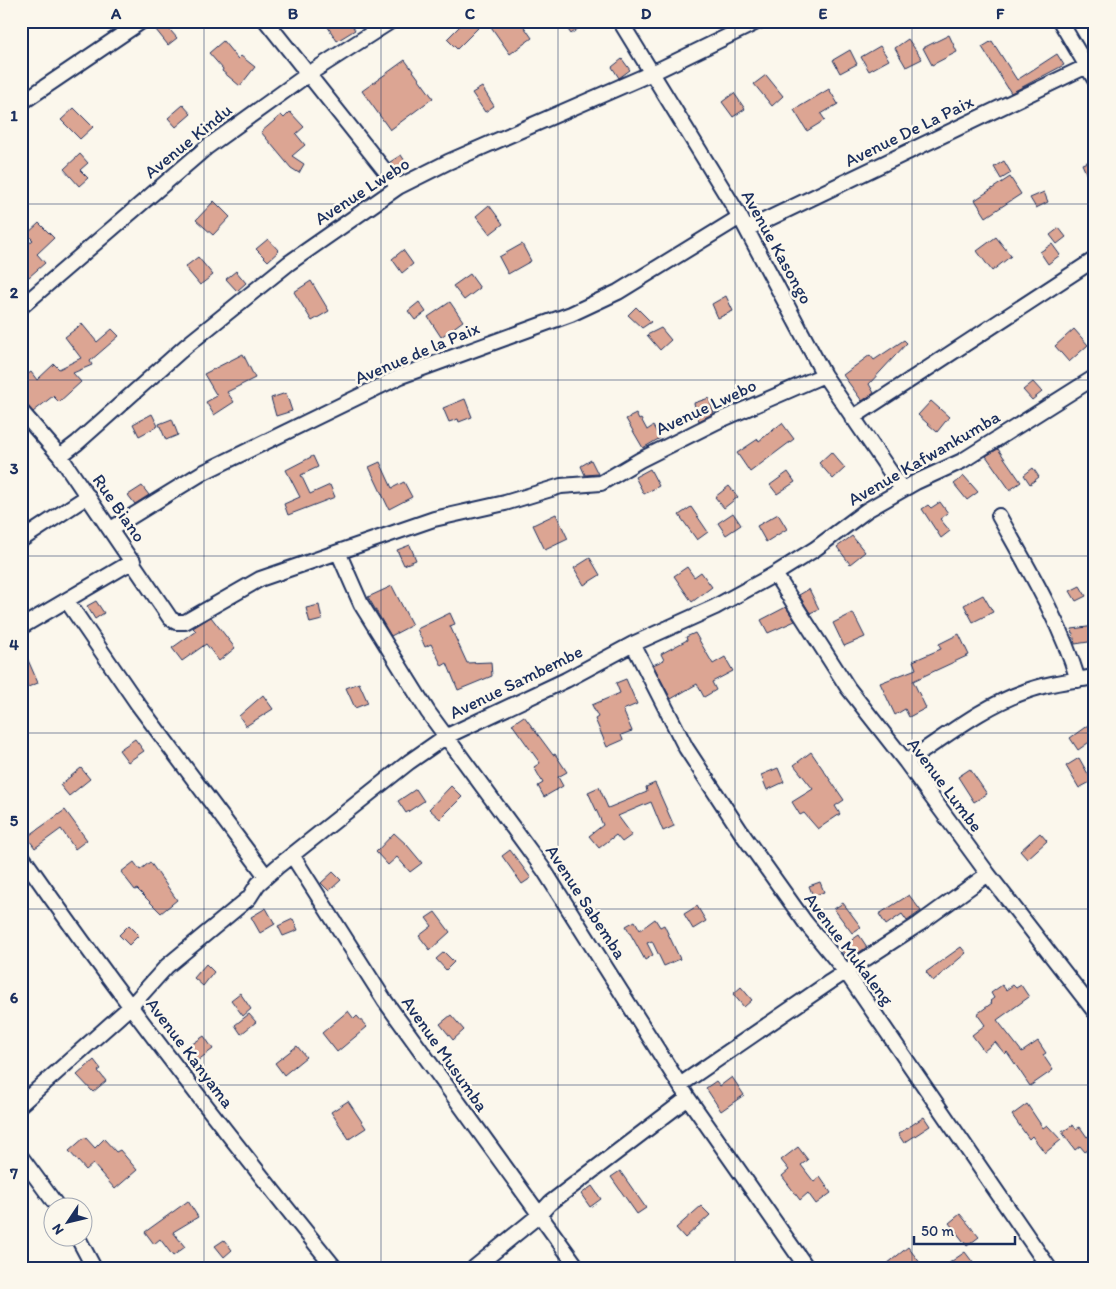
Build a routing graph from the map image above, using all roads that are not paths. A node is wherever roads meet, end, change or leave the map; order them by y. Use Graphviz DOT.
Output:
graph roads {
  1 [pos="142,21"];
  2 [pos="266,21"];
  3 [pos="391,21"];
  4 [pos="620,21"];
  5 [pos="759,21"];
  6 [pos="1060,21"];
  7 [pos="1087,66"];
  8 [pos="652,73"];
  9 [pos="307,75"];
  10 [pos="1095,80"];
  11 [pos="21,103"];
  12 [pos="398,187"];
  13 [pos="744,223"];
  14 [pos="1095,259"];
  15 [pos="21,307"];
  16 [pos="824,375"];
  17 [pos="1095,377"];
  18 [pos="21,412"];
  19 [pos="852,418"];
  20 [pos="60,456"];
  21 [pos="902,489"];
  22 [pos="88,496"];
  23 [pos="999,516"];
  24 [pos="110,529"];
  25 [pos="21,540"];
  26 [pos="339,554"];
  27 [pos="133,561"];
  28 [pos="775,574"];
  29 [pos="67,601"];
  30 [pos="184,622"];
  31 [pos="21,627"];
  32 [pos="633,644"];
  33 [pos="1095,678"];
  34 [pos="1078,680"];
  35 [pos="445,737"];
  36 [pos="906,762"];
  37 [pos="21,855"];
  38 [pos="292,855"];
  39 [pos="988,874"];
  40 [pos="266,876"];
  41 [pos="846,972"];
  42 [pos="131,1006"];
  43 [pos="1095,1012"];
  44 [pos="680,1086"];
  45 [pos="688,1098"];
  46 [pos="21,1104"];
  47 [pos="21,1157"];
  48 [pos="50,1196"];
  49 [pos="538,1216"];
  50 [pos="82,1246"];
  51 [pos="94,1268"];
  52 [pos="335,1268"];
  53 [pos="474,1268"];
  54 [pos="578,1268"];
  55 [pos="807,1268"];
  56 [pos="1049,1268"];
  1 -- 11 [label="street"];
  2 -- 9 [label="street"];
  3 -- 9 [label="street, Avenue Kindu"];
  4 -- 8 [label="street, Avenue Kasongo"];
  5 -- 8 [label="street, Avenue Lwebo"];
  6 -- 7 [label="street"];
  7 -- 10 [label="street"];
  7 -- 13 [label="street, Avenue De La Paix"];
  8 -- 12 [label="street, Avenue Lwebo"];
  8 -- 13 [label="street, Avenue Kasongo"];
  9 -- 12 [label="street"];
  9 -- 15 [label="street, Avenue Kindu"];
  12 -- 20 [label="street, Avenue Lwebo"];
  13 -- 16 [label="street, Avenue Kasongo"];
  13 -- 24 [label="street, Avenue de la Paix"];
  14 -- 19 [label="street"];
  16 -- 19 [label="street, Avenue Kasongo"];
  16 -- 26 [label="street, Avenue Lwebo"];
  17 -- 21 [label="street, Avenue Kafwankumba"];
  18 -- 20 [label="street, Rue Biano"];
  19 -- 21 [label="street, Avenue Kasongo"];
  20 -- 22 [label="street, Rue Biano"];
  21 -- 28 [label="street, Avenue Kafwankumba"];
  22 -- 24 [label="street, Rue Biano"];
  22 -- 25 [label="street"];
  23 -- 34 [label="street"];
  24 -- 27 [label="street, Rue Biano"];
  26 -- 30 [label="street, Avenue Lwebo"];
  26 -- 35 [label="street, Avenue Sabemba"];
  27 -- 29 [label="street"];
  27 -- 30 [label="street, Rue Biano"];
  28 -- 32 [label="street, Avenue Sambembe"];
  28 -- 36 [label="street, Avenue Lumbe"];
  29 -- 31 [label="street"];
  29 -- 40 [label="street"];
  32 -- 35 [label="street, Avenue Sambembe"];
  32 -- 41 [label="street, Avenue Mukaleng"];
  33 -- 34 [label="street"];
  34 -- 36 [label="street"];
  35 -- 38 [label="street, Avenue Sambembe"];
  35 -- 44 [label="street, Avenue Sabemba"];
  36 -- 39 [label="street, Avenue Lumbe"];
  37 -- 42 [label="street, Avenue Kanyama"];
  38 -- 40 [label="street, Avenue Sambembe"];
  38 -- 49 [label="street, Avenue Musumba"];
  39 -- 41 [label="street"];
  39 -- 43 [label="street, Avenue Lumbe"];
  40 -- 42 [label="street, Avenue Sambembe"];
  41 -- 44 [label="street"];
  41 -- 56 [label="street, Avenue Mukaleng"];
  42 -- 46 [label="street, Avenue Sambembe"];
  42 -- 52 [label="street, Avenue Kanyama"];
  44 -- 45 [label="street, Avenue Sabemba"];
  45 -- 49 [label="street"];
  45 -- 55 [label="street, Avenue Sabemba"];
  47 -- 48 [label="street"];
  49 -- 53 [label="street"];
  49 -- 54 [label="street, Avenue Musumba"];
  50 -- 51 [label="street"];
}
